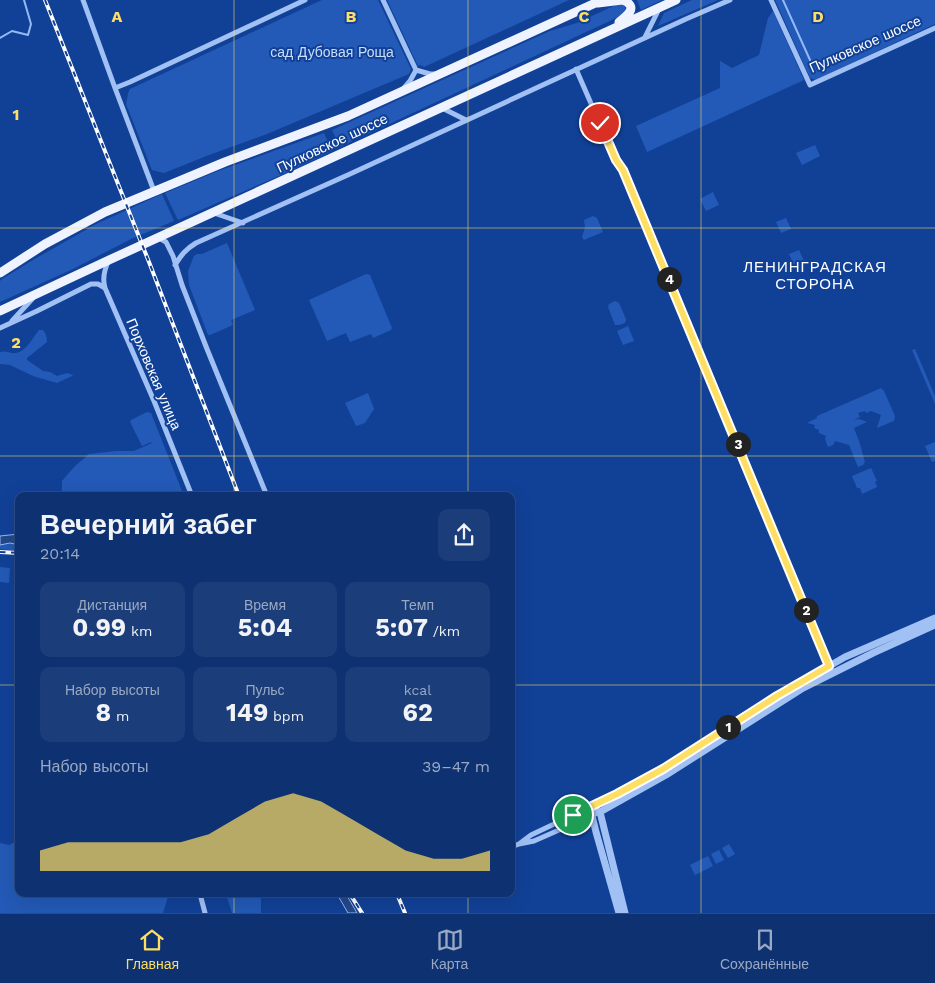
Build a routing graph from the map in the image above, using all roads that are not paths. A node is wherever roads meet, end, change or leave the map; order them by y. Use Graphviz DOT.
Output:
graph roads {
  1 [pos="83,0"];
  2 [pos="306,0"];
  3 [pos="383,0"];
  4 [pos="623,0"];
  5 [pos="676,0"];
  6 [pos="730,0"];
  7 [pos="772,0"];
  8 [pos="599,2"];
  9 [pos="660,8"];
  10 [pos="935,28"];
  11 [pos="612,30"];
  12 [pos="645,38"];
  13 [pos="576,69"];
  14 [pos="416,70"];
  15 [pos="442,73"];
  16 [pos="115,88"];
  17 [pos="400,93"];
  18 [pos="442,108"];
  19 [pos="466,120"];
  20 [pos="154,191"];
  21 [pos="214,213"];
  22 [pos="243,222"];
  23 [pos="158,238"];
  24 [pos="109,260"];
  25 [pos="175,266"];
  26 [pos="0,273"];
  27 [pos="105,288"];
  28 [pos="36,294"];
  29 [pos="0,311"];
  30 [pos="10,323"];
  31 [pos="0,328"];
  32 [pos="190,492"];
  33 [pos="265,492"];
  34 [pos="935,618"];
  35 [pos="935,625"];
  36 [pos="829,666"];
  37 [pos="592,806"];
  38 [pos="600,812"];
  39 [pos="592,816"];
  40 [pos="520,844"];
  41 [pos="515,846"];
  42 [pos="201,897"];
  43 [pos="205,913"];
  44 [pos="618,913"];
  45 [pos="625,913"];
  1 -- 16 [label="street"];
  2 -- 16 [label="street"];
  3 -- 14 [label="street"];
  4 -- 8 [label="main road, Пулковское шоссе"];
  4 -- 11 [label="main road"];
  5 -- 9 [label="main road, Пулковское шоссе"];
  6 -- 12 [label="street"];
  7 -- 10 [label="street, Пулковское шоссе"];
  8 -- 15 [label="main road, Пулковское шоссе"];
  9 -- 11 [label="main road, Пулковское шоссе"];
  9 -- 12 [label="street"];
  11 -- 18 [label="main road, Пулковское шоссе"];
  12 -- 13 [label="street"];
  13 -- 19 [label="street"];
  13 -- 36 [label="street"];
  14 -- 15 [label="street"];
  14 -- 17 [label="street"];
  15 -- 17 [label="main road, Пулковское шоссе"];
  16 -- 20 [label="street"];
  17 -- 20 [label="main road, Пулковское шоссе"];
  18 -- 19 [label="street"];
  18 -- 21 [label="main road, Пулковское шоссе"];
  19 -- 22 [label="street"];
  20 -- 26 [label="main road, Пулковское шоссе"];
  21 -- 22 [label="street"];
  21 -- 23 [label="main road, Пулковское шоссе"];
  22 -- 25 [label="street"];
  23 -- 24 [label="main road, Пулковское шоссе"];
  23 -- 25 [label="street"];
  24 -- 27 [label="street, Порховская улица"];
  24 -- 28 [label="main road, Пулковское шоссе"];
  25 -- 33 [label="street"];
  27 -- 30 [label="street"];
  27 -- 32 [label="street, Порховская улица"];
  28 -- 29 [label="main road, Пулковское шоссе"];
  28 -- 30 [label="street"];
  30 -- 31 [label="street"];
  34 -- 36 [label="street"];
  35 -- 38 [label="street"];
  36 -- 37 [label="street"];
  37 -- 38 [label="street"];
  37 -- 39 [label="street"];
  37 -- 40 [label="street"];
  38 -- 39 [label="street"];
  38 -- 45 [label="street"];
  39 -- 40 [label="street"];
  39 -- 44 [label="street"];
  40 -- 41 [label="street"];
  42 -- 43 [label="street"];
}
